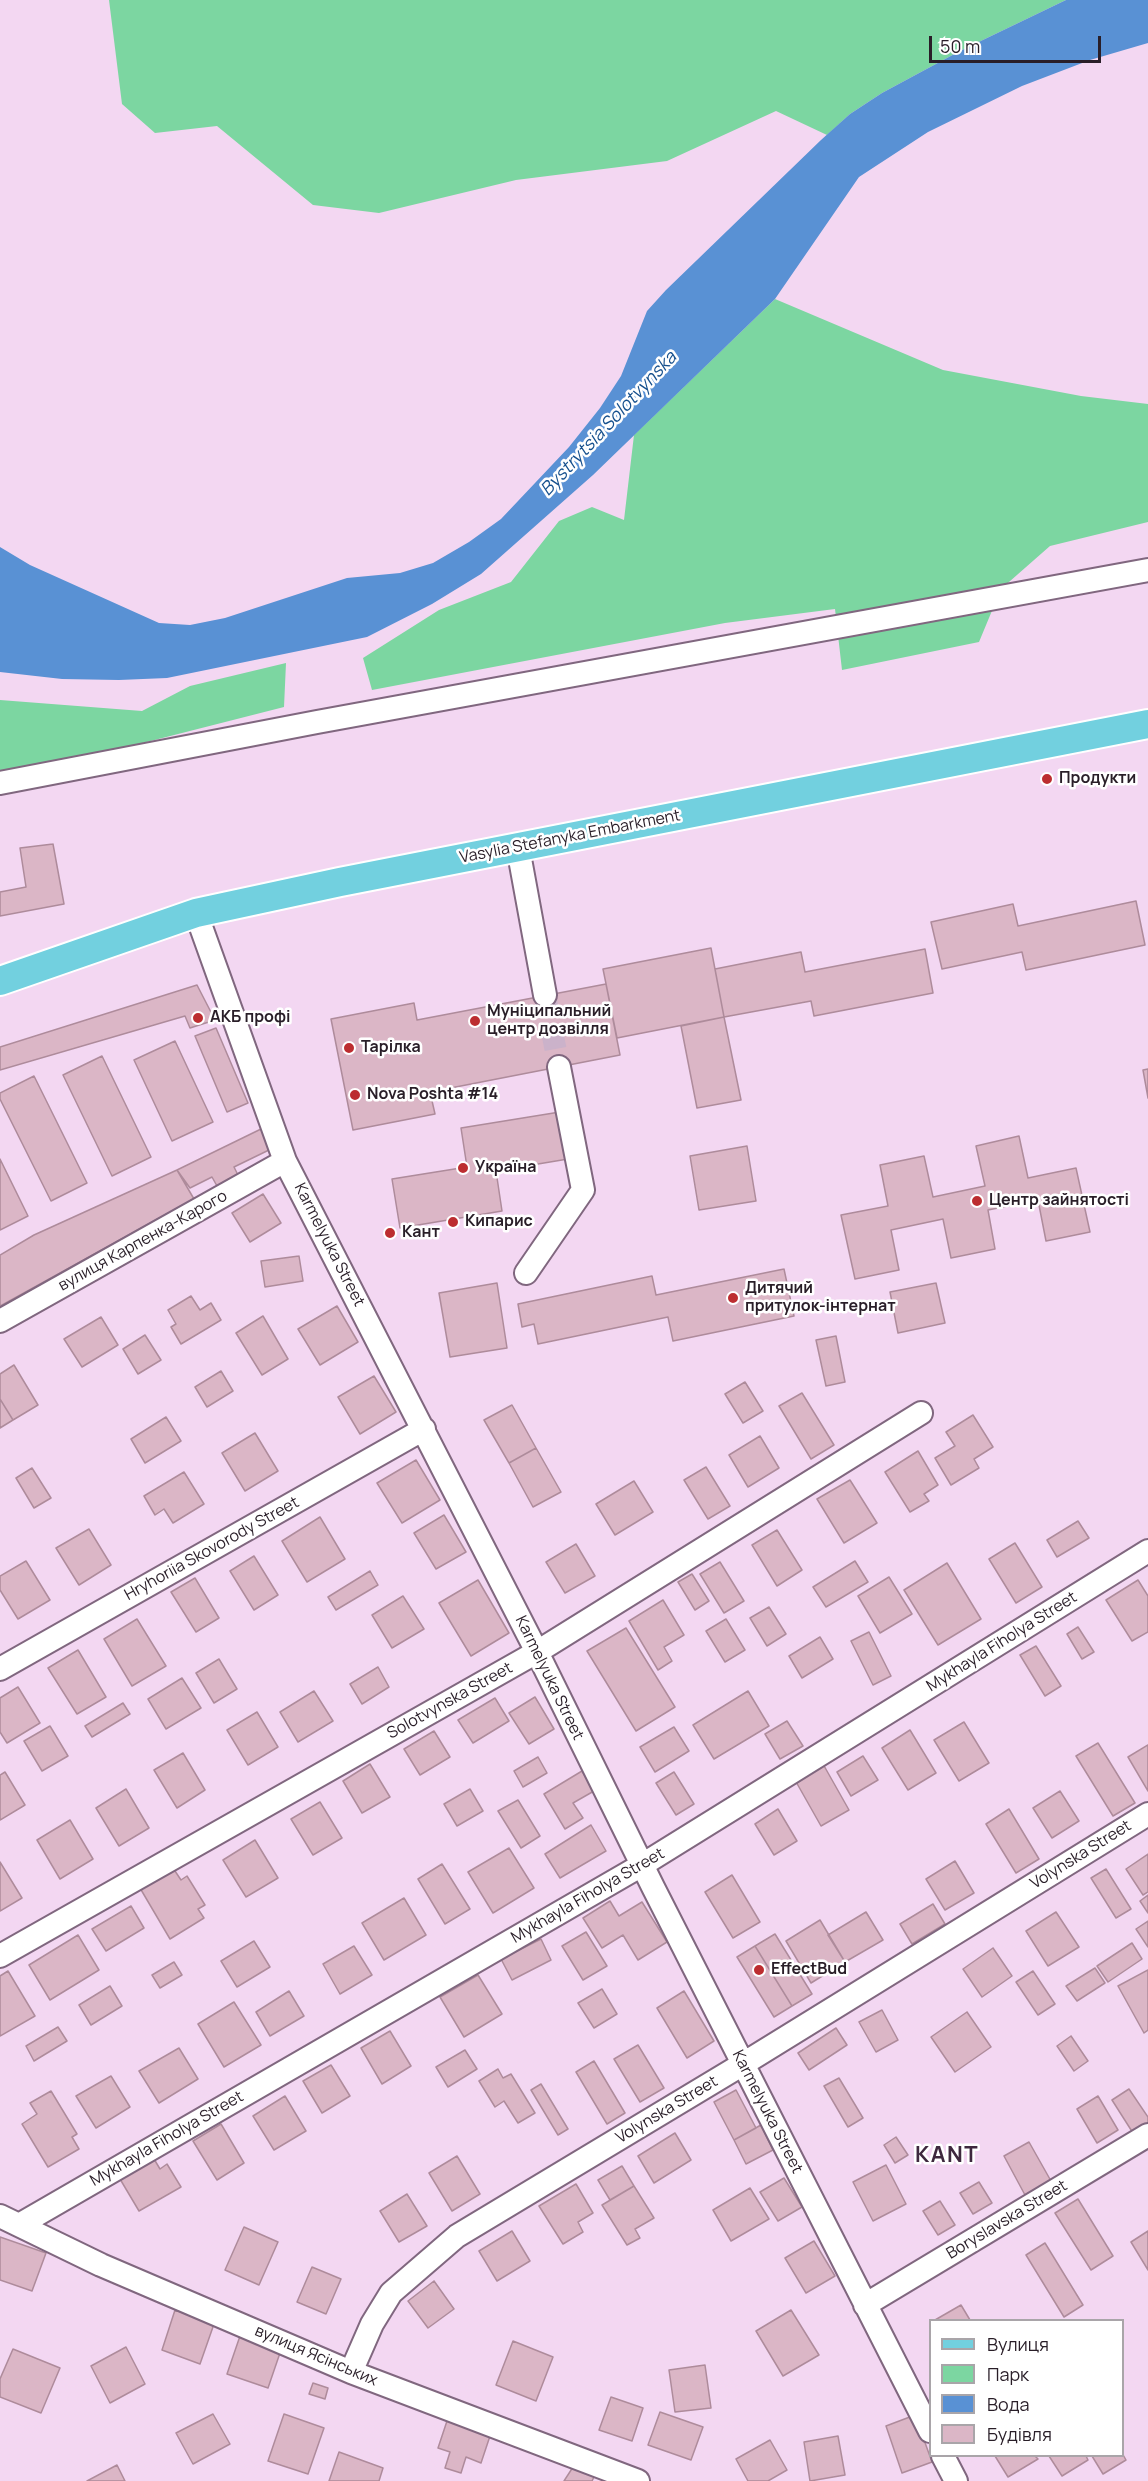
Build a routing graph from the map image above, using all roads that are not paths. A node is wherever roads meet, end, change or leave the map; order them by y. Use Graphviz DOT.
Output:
graph roads {
  1 [pos="1148,570"];
  2 [pos="1148,724"];
  3 [pos="0,783"];
  4 [pos="518,848"];
  5 [pos="196,912"];
  6 [pos="0,981"];
  7 [pos="545,995"];
  8 [pos="559,1067"];
  9 [pos="285,1161"];
  10 [pos="526,1273"];
  11 [pos="0,1321"];
  12 [pos="921,1413"];
  13 [pos="424,1429"];
  14 [pos="1148,1551"];
  15 [pos="537,1652"];
  16 [pos="0,1669"];
  17 [pos="1148,1814"];
  18 [pos="642,1865"];
  19 [pos="0,1956"];
  20 [pos="743,2064"];
  21 [pos="1148,2135"];
  22 [pos="9,2220"];
  23 [pos="866,2305"];
  24 [pos="351,2372"];
  25 [pos="929,2429"];
  26 [pos="944,2457"];
  27 [pos="638,2481"];
  28 [pos="956,2481"];
  1 -- 3 [label="street"];
  2 -- 4 [label="main road, Vasylia Stefanyka Embarkment"];
  4 -- 5 [label="main road, Vasylia Stefanyka Embarkment"];
  4 -- 7 [label="street"];
  5 -- 6 [label="main road, Vasylia Stefanyka Embarkment"];
  5 -- 9 [label="street, Karmelyuka Street"];
  8 -- 10 [label="street"];
  9 -- 11 [label="street, вулиця Карпенка-Карого"];
  9 -- 13 [label="street, Karmelyuka Street"];
  12 -- 15 [label="street, Solotvynska Street"];
  13 -- 15 [label="street, Karmelyuka Street"];
  13 -- 16 [label="street, Hryhoriia Skovorody Street"];
  14 -- 18 [label="street, Mykhayla Fiholya Street"];
  15 -- 18 [label="street, Karmelyuka Street"];
  15 -- 19 [label="street, Solotvynska Street"];
  17 -- 20 [label="street, Volynska Street"];
  18 -- 20 [label="street, Karmelyuka Street"];
  18 -- 22 [label="street, Mykhayla Fiholya Street"];
  20 -- 23 [label="street, Karmelyuka Street"];
  20 -- 24 [label="street, Volynska Street"];
  21 -- 23 [label="street, Boryslavska Street"];
  22 -- 24 [label="street, вулиця Ясінських"];
  23 -- 25 [label="street, Karmelyuka Street"];
  24 -- 27 [label="street, вулиця Ясінських"];
  26 -- 28 [label="street"];
}
